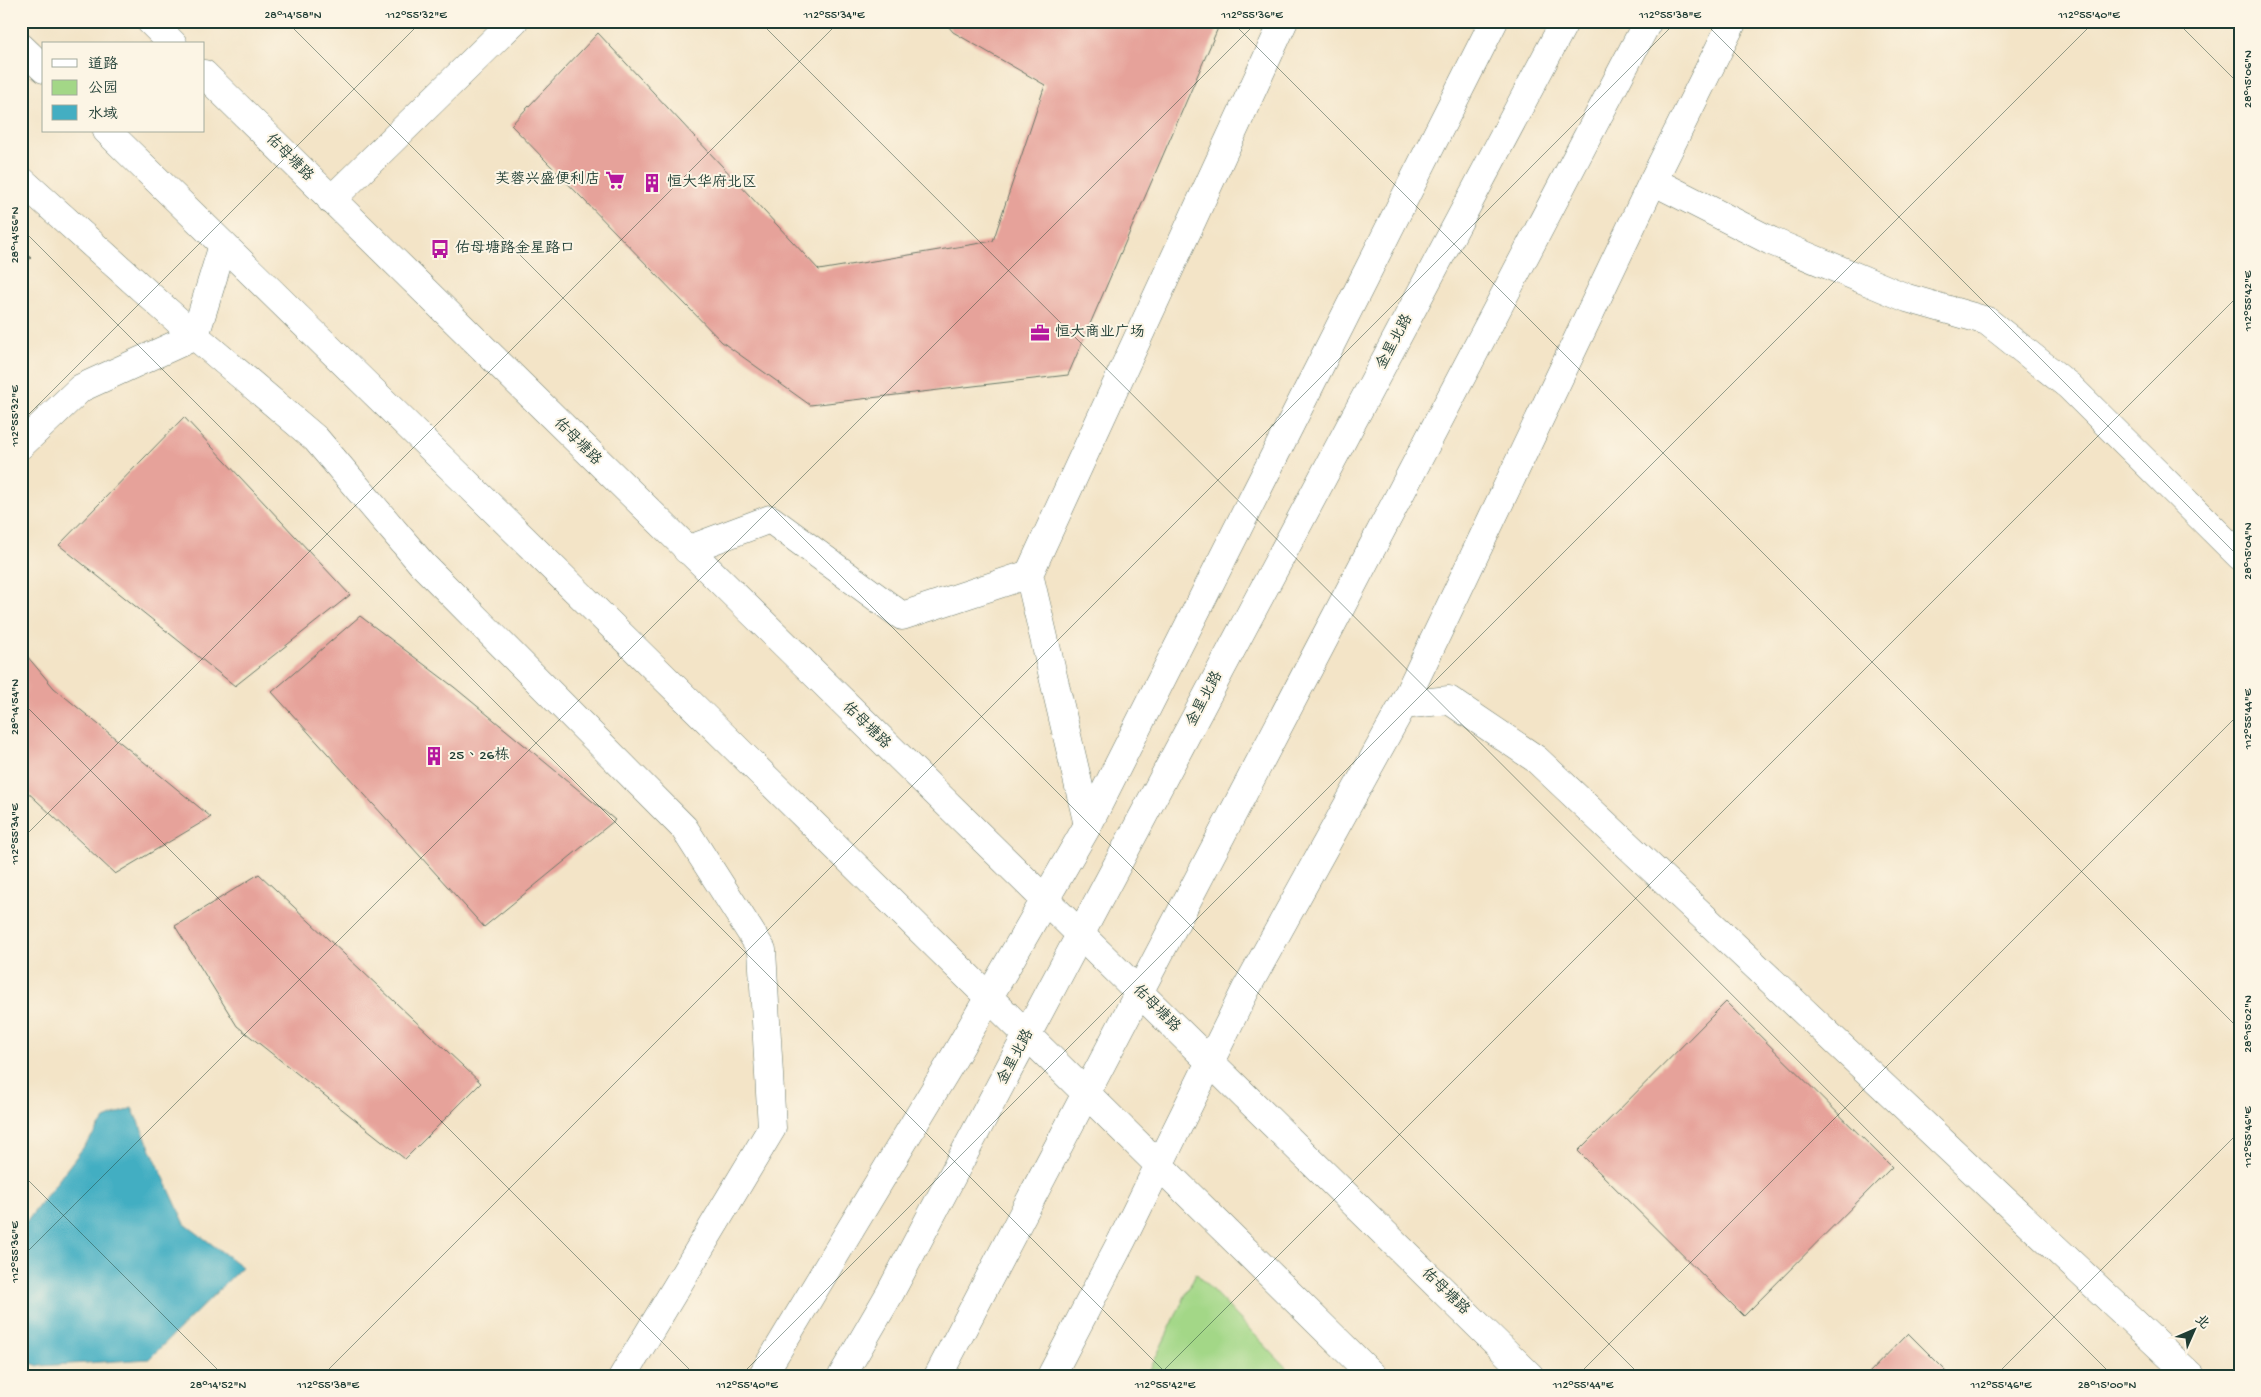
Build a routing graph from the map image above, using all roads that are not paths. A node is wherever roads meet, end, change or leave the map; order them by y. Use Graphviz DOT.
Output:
graph roads {
  1 [pos="150,21"];
  2 [pos="514,21"];
  3 [pos="1284,21"];
  4 [pos="1494,21"];
  5 [pos="1565,21"];
  6 [pos="1648,21"];
  7 [pos="1733,21"];
  8 [pos="171,42"];
  9 [pos="21,47"];
  10 [pos="42,67"];
  11 [pos="205,75"];
  12 [pos="108,132"];
  13 [pos="21,180"];
  14 [pos="1653,180"];
  15 [pos="332,200"];
  16 [pos="223,245"];
  17 [pos="195,336"];
  18 [pos="21,444"];
  19 [pos="687,550"];
  20 [pos="2240,556"];
  21 [pos="1029,574"];
  22 [pos="1403,705"];
  23 [pos="1088,824"];
  24 [pos="1044,900"];
  25 [pos="1080,935"];
  26 [pos="1140,993"];
  27 [pos="988,997"];
  28 [pos="1027,1035"];
  29 [pos="1210,1062"];
  30 [pos="1087,1095"];
  31 [pos="1158,1166"];
  32 [pos="623,1376"];
  33 [pos="762,1376"];
  34 [pos="842,1376"];
  35 [pos="938,1376"];
  36 [pos="1052,1376"];
  37 [pos="1372,1376"];
  38 [pos="1530,1376"];
  39 [pos="2191,1376"];
  1 -- 8 [label="street"];
  2 -- 15 [label="street"];
  3 -- 21 [label="street"];
  4 -- 23 [label="street"];
  5 -- 25 [label="street, 金星北路"];
  6 -- 26 [label="street"];
  7 -- 14 [label="street"];
  9 -- 10 [label="street"];
  11 -- 15 [label="street, 佑母塘路"];
  12 -- 16 [label="street"];
  13 -- 17 [label="street"];
  14 -- 20 [label="street"];
  14 -- 22 [label="street"];
  15 -- 19 [label="street, 佑母塘路"];
  16 -- 17 [label="street"];
  16 -- 27 [label="street"];
  17 -- 18 [label="street"];
  17 -- 32 [label="street"];
  19 -- 21 [label="street"];
  19 -- 24 [label="street, 佑母塘路"];
  21 -- 23 [label="street"];
  22 -- 29 [label="street"];
  22 -- 39 [label="street"];
  23 -- 24 [label="street"];
  24 -- 25 [label="street, 佑母塘路"];
  24 -- 27 [label="street"];
  25 -- 26 [label="street, 佑母塘路"];
  25 -- 28 [label="street, 金星北路"];
  26 -- 29 [label="street, 佑母塘路"];
  26 -- 30 [label="street"];
  27 -- 28 [label="street"];
  27 -- 33 [label="street"];
  28 -- 30 [label="street"];
  28 -- 34 [label="street, 金星北路"];
  29 -- 31 [label="street"];
  29 -- 38 [label="street, 佑母塘路"];
  30 -- 31 [label="street"];
  30 -- 35 [label="street"];
  31 -- 36 [label="street"];
  31 -- 37 [label="street"];
}
